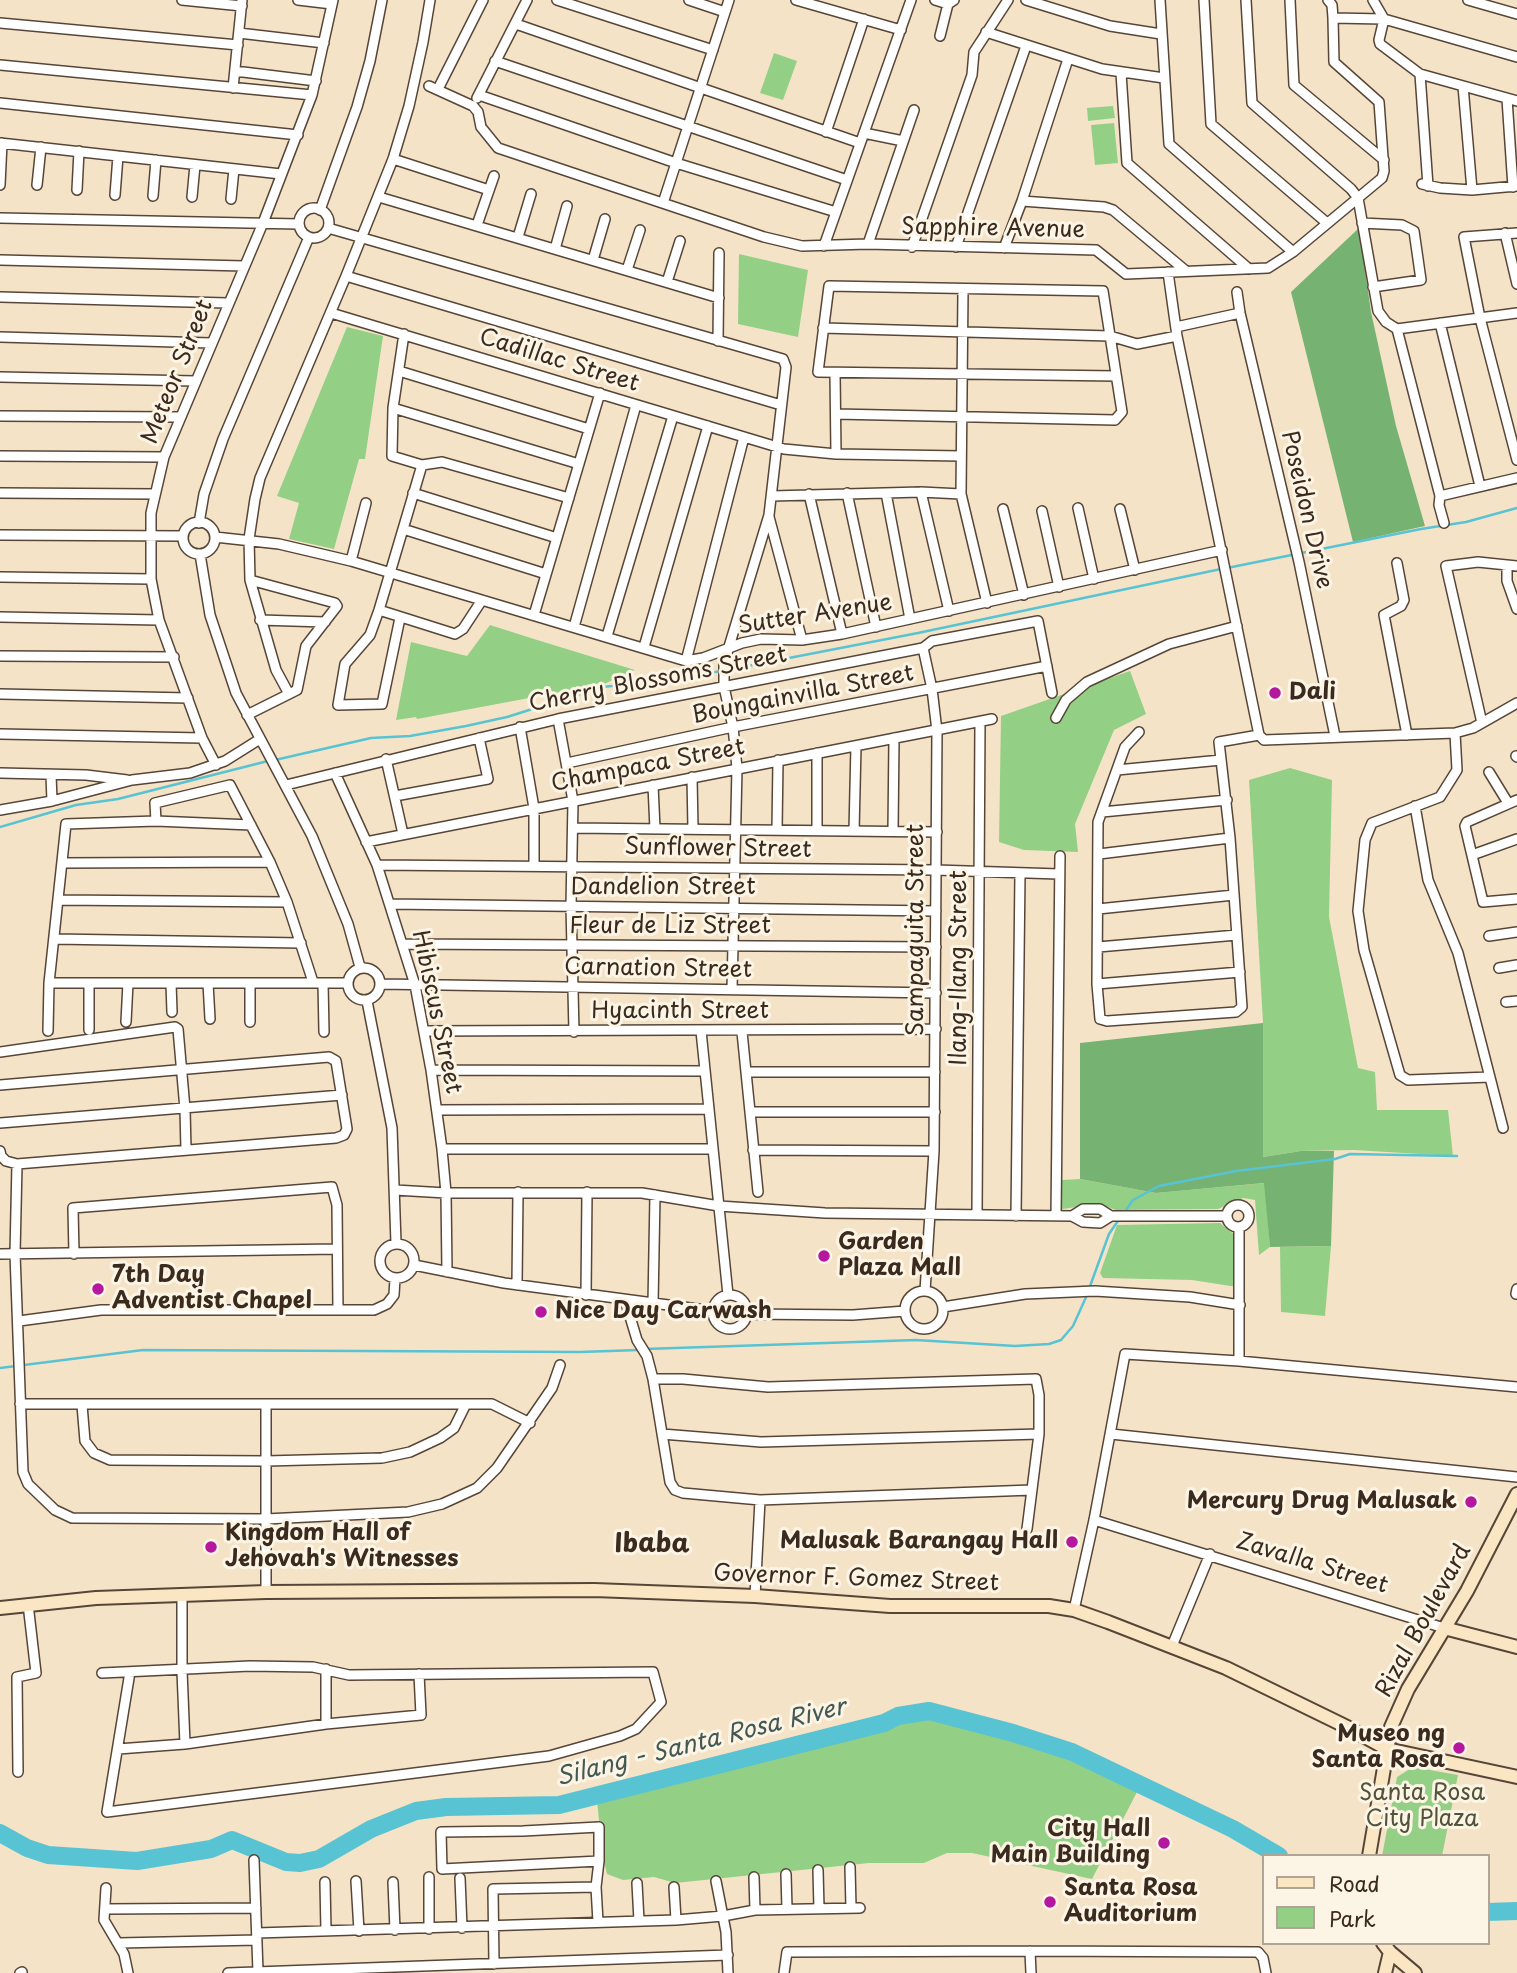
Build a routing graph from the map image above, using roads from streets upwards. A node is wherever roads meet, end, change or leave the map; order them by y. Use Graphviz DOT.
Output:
graph roads {
  1 [pos="182,0"];
  2 [pos="298,0"];
  3 [pos="382,0"];
  4 [pos="430,0"];
  5 [pos="483,0"];
  6 [pos="527,0"];
  7 [pos="557,0"];
  8 [pos="689,0"];
  9 [pos="729,0"];
  10 [pos="796,0"];
  11 [pos="911,0"];
  12 [pos="935,0"];
  13 [pos="1008,0"];
  14 [pos="1026,0"];
  15 [pos="1160,0"];
  16 [pos="1204,0"];
  17 [pos="1247,0"];
  18 [pos="1290,0"];
  19 [pos="1328,0"];
  20 [pos="1373,0"];
  21 [pos="1468,0"];
  22 [pos="333,2"];
  23 [pos="951,2"];
  24 [pos="242,3"];
  25 [pos="725,12"];
  26 [pos="1517,14"];
  27 [pos="1334,18"];
  28 [pos="864,19"];
  29 [pos="1384,19"];
  30 [pos="0,23"];
  31 [pos="516,24"];
  32 [pos="901,30"];
  33 [pos="986,32"];
  34 [pos="239,33"];
  35 [pos="1161,34"];
  36 [pos="940,36"];
  37 [pos="324,43"];
  38 [pos="238,45"];
  39 [pos="1026,46"];
  40 [pos="713,50"];
  41 [pos="1517,57"];
  42 [pos="1068,59"];
  43 [pos="495,61"];
  44 [pos="0,65"];
  45 [pos="235,71"];
  46 [pos="1121,73"];
  47 [pos="1420,74"];
  48 [pos="1164,78"];
  49 [pos="316,81"];
  50 [pos="1463,86"];
  51 [pos="233,88"];
  52 [pos="701,88"];
  53 [pos="312,95"];
  54 [pos="479,96"];
  55 [pos="1512,100"];
  56 [pos="0,103"];
  57 [pos="473,106"];
  58 [pos="914,110"];
  59 [pos="689,125"];
  60 [pos="826,132"];
  61 [pos="864,133"];
  62 [pos="298,135"];
  63 [pos="903,141"];
  64 [pos="1,143"];
  65 [pos="860,143"];
  66 [pos="41,147"];
  67 [pos="79,151"];
  68 [pos="118,156"];
  69 [pos="393,159"];
  70 [pos="156,160"];
  71 [pos="1384,160"];
  72 [pos="676,163"];
  73 [pos="195,165"];
  74 [pos="234,169"];
  75 [pos="281,174"];
  76 [pos="494,176"];
  77 [pos="848,180"];
  78 [pos="0,185"];
  79 [pos="37,185"];
  80 [pos="1515,186"];
  81 [pos="77,190"];
  82 [pos="489,190"];
  83 [pos="1472,190"];
  84 [pos="531,194"];
  85 [pos="115,195"];
  86 [pos="153,196"];
  87 [pos="192,197"];
  88 [pos="379,197"];
  89 [pos="1358,198"];
  90 [pos="231,199"];
  91 [pos="1022,201"];
  92 [pos="663,202"];
  93 [pos="567,206"];
  94 [pos="320,210"];
  95 [pos="836,212"];
  96 [pos="0,218"];
  97 [pos="605,219"];
  98 [pos="263,223"];
  99 [pos="1328,223"];
  100 [pos="1362,223"];
  101 [pos="299,224"];
  102 [pos="477,225"];
  103 [pos="328,228"];
  104 [pos="640,230"];
  105 [pos="1505,233"];
  106 [pos="1517,233"];
  107 [pos="309,237"];
  108 [pos="362,237"];
  109 [pos="518,237"];
  110 [pos="680,241"];
  111 [pos="868,244"];
  112 [pos="824,246"];
  113 [pos="912,247"];
  114 [pos="956,247"];
  115 [pos="1004,248"];
  116 [pos="555,249"];
  117 [pos="1293,252"];
  118 [pos="719,253"];
  119 [pos="0,260"];
  120 [pos="593,260"];
  121 [pos="244,266"];
  122 [pos="1249,269"];
  123 [pos="627,270"];
  124 [pos="1186,271"];
  125 [pos="1168,272"];
  126 [pos="346,276"];
  127 [pos="667,282"];
  128 [pos="1517,284"];
  129 [pos="1373,287"];
  130 [pos="963,290"];
  131 [pos="1237,292"];
  132 [pos="0,297"];
  133 [pos="719,298"];
  134 [pos="227,303"];
  135 [pos="331,313"];
  136 [pos="1240,313"];
  137 [pos="1517,313"];
  138 [pos="1480,318"];
  139 [pos="1440,323"];
  140 [pos="823,328"];
  141 [pos="1397,329"];
  142 [pos="963,332"];
  143 [pos="1177,332"];
  144 [pos="404,334"];
  145 [pos="1110,336"];
  146 [pos="0,337"];
  147 [pos="718,341"];
  148 [pos="211,343"];
  149 [pos="399,371"];
  150 [pos="962,372"];
  151 [pos="835,373"];
  152 [pos="1116,376"];
  153 [pos="0,377"];
  154 [pos="195,381"];
  155 [pos="600,393"];
  156 [pos="636,405"];
  157 [pos="782,405"];
  158 [pos="393,408"];
  159 [pos="836,414"];
  160 [pos="0,416"];
  161 [pos="673,416"];
  162 [pos="180,417"];
  163 [pos="962,417"];
  164 [pos="708,426"];
  165 [pos="589,429"];
  166 [pos="744,437"];
  167 [pos="777,447"];
  168 [pos="836,454"];
  169 [pos="0,456"];
  170 [pos="961,456"];
  171 [pos="164,457"];
  172 [pos="1517,460"];
  173 [pos="579,464"];
  174 [pos="422,465"];
  175 [pos="1517,478"];
  176 [pos="1480,486"];
  177 [pos="921,492"];
  178 [pos="0,493"];
  179 [pos="413,493"];
  180 [pos="847,493"];
  181 [pos="886,493"];
  182 [pos="155,494"];
  183 [pos="809,494"];
  184 [pos="961,494"];
  185 [pos="772,496"];
  186 [pos="1440,496"];
  187 [pos="569,498"];
  188 [pos="366,503"];
  189 [pos="1078,508"];
  190 [pos="1003,509"];
  191 [pos="1120,509"];
  192 [pos="1042,511"];
  193 [pos="769,515"];
  194 [pos="199,523"];
  195 [pos="1444,523"];
  196 [pos="403,529"];
  197 [pos="0,535"];
  198 [pos="150,535"];
  199 [pos="183,536"];
  200 [pos="215,537"];
  201 [pos="557,538"];
  202 [pos="248,539"];
  203 [pos="1223,553"];
  204 [pos="200,554"];
  205 [pos="351,561"];
  206 [pos="1397,563"];
  207 [pos="1512,565"];
  208 [pos="1135,570"];
  209 [pos="390,572"];
  210 [pos="547,574"];
  211 [pos="0,577"];
  212 [pos="151,579"];
  213 [pos="1094,579"];
  214 [pos="250,580"];
  215 [pos="1059,587"];
  216 [pos="1024,595"];
  217 [pos="482,600"];
  218 [pos="987,603"];
  219 [pos="1517,609"];
  220 [pos="379,610"];
  221 [pos="949,611"];
  222 [pos="534,615"];
  223 [pos="0,617"];
  224 [pos="400,618"];
  225 [pos="159,620"];
  226 [pos="260,620"];
  227 [pos="910,620"];
  228 [pos="325,622"];
  229 [pos="1237,626"];
  230 [pos="574,627"];
  231 [pos="876,627"];
  232 [pos="842,634"];
  233 [pos="607,636"];
  234 [pos="802,640"];
  235 [pos="644,648"];
  236 [pos="923,648"];
  237 [pos="727,649"];
  238 [pos="0,656"];
  239 [pos="174,657"];
  240 [pos="686,661"];
  241 [pos="1047,666"];
  242 [pos="724,683"];
  243 [pos="932,690"];
  244 [pos="1052,693"];
  245 [pos="0,694"];
  246 [pos="289,694"];
  247 [pos="188,698"];
  248 [pos="1517,703"];
  249 [pos="247,715"];
  250 [pos="1056,718"];
  251 [pos="558,719"];
  252 [pos="992,719"];
  253 [pos="980,722"];
  254 [pos="1482,723"];
  255 [pos="520,727"];
  256 [pos="733,727"];
  257 [pos="937,730"];
  258 [pos="1139,732"];
  259 [pos="1455,733"];
  260 [pos="0,734"];
  261 [pos="1259,734"];
  262 [pos="1406,735"];
  263 [pos="1335,736"];
  264 [pos="202,738"];
  265 [pos="479,738"];
  266 [pos="894,738"];
  267 [pos="260,739"];
  268 [pos="856,746"];
  269 [pos="817,753"];
  270 [pos="386,759"];
  271 [pos="778,760"];
  272 [pos="1221,760"];
  273 [pos="567,763"];
  274 [pos="216,765"];
  275 [pos="737,768"];
  276 [pos="1117,770"];
  277 [pos="1489,772"];
  278 [pos="0,773"];
  279 [pos="335,773"];
  280 [pos="51,775"];
  281 [pos="86,775"];
  282 [pos="692,777"];
  283 [pos="132,780"];
  284 [pos="286,785"];
  285 [pos="653,785"];
  286 [pos="88,793"];
  287 [pos="394,796"];
  288 [pos="1227,800"];
  289 [pos="52,801"];
  290 [pos="573,801"];
  291 [pos="1514,802"];
  292 [pos="1415,806"];
  293 [pos="534,808"];
  294 [pos="0,810"];
  295 [pos="1102,813"];
  296 [pos="156,821"];
  297 [pos="251,825"];
  298 [pos="573,828"];
  299 [pos="655,829"];
  300 [pos="693,829"];
  301 [pos="735,829"];
  302 [pos="777,830"];
  303 [pos="817,830"];
  304 [pos="854,831"];
  305 [pos="893,831"];
  306 [pos="937,832"];
  307 [pos="403,834"];
  308 [pos="1230,838"];
  309 [pos="1517,839"];
  310 [pos="366,842"];
  311 [pos="1099,854"];
  312 [pos="1472,855"];
  313 [pos="1060,856"];
  314 [pos="270,862"];
  315 [pos="62,863"];
  316 [pos="377,866"];
  317 [pos="534,866"];
  318 [pos="572,867"];
  319 [pos="734,868"];
  320 [pos="936,870"];
  321 [pos="980,872"];
  322 [pos="1020,873"];
  323 [pos="1059,874"];
  324 [pos="1234,895"];
  325 [pos="1517,899"];
  326 [pos="58,900"];
  327 [pos="287,902"];
  328 [pos="390,904"];
  329 [pos="571,906"];
  330 [pos="734,907"];
  331 [pos="1098,909"];
  332 [pos="936,911"];
  333 [pos="1517,932"];
  334 [pos="1237,935"];
  335 [pos="1489,936"];
  336 [pos="54,939"];
  337 [pos="301,943"];
  338 [pos="403,944"];
  339 [pos="572,946"];
  340 [pos="733,947"];
  341 [pos="936,947"];
  342 [pos="1098,947"];
  343 [pos="1517,965"];
  344 [pos="360,967"];
  345 [pos="1499,968"];
  346 [pos="1240,972"];
  347 [pos="318,982"];
  348 [pos="49,983"];
  349 [pos="89,983"];
  350 [pos="128,983"];
  351 [pos="172,983"];
  352 [pos="208,983"];
  353 [pos="250,983"];
  354 [pos="348,983"];
  355 [pos="381,984"];
  356 [pos="1097,984"];
  357 [pos="415,985"];
  358 [pos="573,987"];
  359 [pos="732,989"];
  360 [pos="936,993"];
  361 [pos="367,1000"];
  362 [pos="1517,1001"];
  363 [pos="1506,1002"];
  364 [pos="172,1012"];
  365 [pos="210,1019"];
  366 [pos="126,1022"];
  367 [pos="250,1022"];
  368 [pos="936,1029"];
  369 [pos="89,1030"];
  370 [pos="48,1031"];
  371 [pos="424,1031"];
  372 [pos="701,1031"];
  373 [pos="324,1032"];
  374 [pos="574,1032"];
  375 [pos="742,1032"];
  376 [pos="0,1052"];
  377 [pos="431,1070"];
  378 [pos="181,1071"];
  379 [pos="705,1071"];
  380 [pos="746,1072"];
  381 [pos="935,1072"];
  382 [pos="1490,1077"];
  383 [pos="0,1085"];
  384 [pos="342,1095"];
  385 [pos="185,1109"];
  386 [pos="708,1109"];
  387 [pos="437,1110"];
  388 [pos="750,1112"];
  389 [pos="934,1112"];
  390 [pos="0,1123"];
  391 [pos="1503,1128"];
  392 [pos="442,1149"];
  393 [pos="713,1149"];
  394 [pos="186,1150"];
  395 [pos="753,1150"];
  396 [pos="0,1151"];
  397 [pos="934,1151"];
  398 [pos="17,1164"];
  399 [pos="394,1190"];
  400 [pos="518,1192"];
  401 [pos="587,1192"];
  402 [pos="758,1192"];
  403 [pos="446,1193"];
  404 [pos="655,1195"];
  405 [pos="719,1206"];
  406 [pos="931,1215"];
  407 [pos="977,1215"];
  408 [pos="1016,1216"];
  409 [pos="1056,1216"];
  410 [pos="1227,1216"];
  411 [pos="1239,1227"];
  412 [pos="396,1243"];
  413 [pos="337,1249"];
  414 [pos="0,1254"];
  415 [pos="15,1254"];
  416 [pos="74,1254"];
  417 [pos="414,1265"];
  418 [pos="447,1272"];
  419 [pos="396,1278"];
  420 [pos="517,1285"];
  421 [pos="925,1291"];
  422 [pos="586,1295"];
  423 [pos="728,1295"];
  424 [pos="625,1300"];
  425 [pos="653,1304"];
  426 [pos="1240,1304"];
  427 [pos="943,1307"];
  428 [pos="338,1310"];
  429 [pos="713,1311"];
  430 [pos="905,1311"];
  431 [pos="747,1314"];
  432 [pos="19,1321"];
  433 [pos="1239,1362"];
  434 [pos="560,1365"];
  435 [pos="653,1379"];
  436 [pos="1517,1387"];
  437 [pos="20,1404"];
  438 [pos="266,1404"];
  439 [pos="466,1404"];
  440 [pos="82,1405"];
  441 [pos="530,1423"];
  442 [pos="662,1434"];
  443 [pos="1039,1434"];
  444 [pos="1111,1434"];
  445 [pos="266,1461"];
  446 [pos="1517,1477"];
  447 [pos="1032,1490"];
  448 [pos="1517,1494"];
  449 [pos="760,1500"];
  450 [pos="267,1519"];
  451 [pos="1094,1520"];
  452 [pos="1027,1529"];
  453 [pos="1210,1554"];
  454 [pos="267,1592"];
  455 [pos="182,1595"];
  456 [pos="755,1596"];
  457 [pos="28,1604"];
  458 [pos="0,1608"];
  459 [pos="1074,1610"];
  460 [pos="1444,1628"];
  461 [pos="1172,1646"];
  462 [pos="1517,1647"];
  463 [pos="326,1669"];
  464 [pos="182,1671"];
  465 [pos="130,1672"];
  466 [pos="102,1673"];
  467 [pos="419,1674"];
  468 [pos="326,1724"];
  469 [pos="185,1744"];
  470 [pos="118,1749"];
  471 [pos="1387,1749"];
  472 [pos="18,1772"];
  473 [pos="1517,1777"];
  474 [pos="1369,1854"];
  475 [pos="254,1860"];
  476 [pos="599,1861"];
  477 [pos="850,1867"];
  478 [pos="818,1870"];
  479 [pos="786,1874"];
  480 [pos="429,1877"];
  481 [pos="754,1877"];
  482 [pos="460,1878"];
  483 [pos="356,1881"];
  484 [pos="716,1881"];
  485 [pos="325,1882"];
  486 [pos="393,1882"];
  487 [pos="636,1883"];
  488 [pos="596,1886"];
  489 [pos="674,1886"];
  490 [pos="106,1888"];
  491 [pos="256,1908"];
  492 [pos="106,1909"];
  493 [pos="787,1909"];
  494 [pos="819,1909"];
  495 [pos="755,1910"];
  496 [pos="723,1916"];
  497 [pos="676,1920"];
  498 [pos="639,1921"];
  499 [pos="598,1922"];
  500 [pos="492,1926"];
  501 [pos="462,1928"];
  502 [pos="429,1929"];
  503 [pos="395,1930"];
  504 [pos="326,1931"];
  505 [pos="359,1931"];
  506 [pos="257,1936"];
  507 [pos="119,1943"];
  508 [pos="1387,1948"];
  509 [pos="1030,1951"];
  510 [pos="728,1955"];
  511 [pos="494,1964"];
  512 [pos="258,1972"];
  513 [pos="128,1973"];
  514 [pos="228,1973"];
  515 [pos="729,1973"];
  516 [pos="784,1973"];
  517 [pos="1031,1973"];
  518 [pos="1266,1973"];
  519 [pos="1385,1973"];
  520 [pos="1415,1973"];
  1 -- 24 [label="street"];
  2 -- 22 [label="street"];
  3 -- 94 [label="street"];
  4 -- 69 [label="street"];
  5 -- 57 [label="street"];
  6 -- 31 [label="street"];
  7 -- 40 [label="street"];
  8 -- 25 [label="street"];
  9 -- 25 [label="street"];
  10 -- 28 [label="street"];
  11 -- 32 [label="street"];
  12 -- 23 [label="street"];
  13 -- 33 [label="street"];
  14 -- 35 [label="street"];
  15 -- 35 [label="street"];
  16 -- 99 [label="street"];
  17 -- 89 [label="street"];
  18 -- 71 [label="street"];
  19 -- 27 [label="street"];
  20 -- 29 [label="street"];
  21 -- 26 [label="street"];
  22 -- 37 [label="street, Meteor Street"];
  23 -- 36 [label="street"];
  24 -- 34 [label="street"];
  25 -- 40 [label="street"];
  27 -- 29 [label="street"];
  27 -- 71 [label="street"];
  28 -- 32 [label="street"];
  28 -- 60 [label="street"];
  29 -- 41 [label="street"];
  29 -- 47 [label="street"];
  30 -- 38 [label="street"];
  31 -- 43 [label="street"];
  31 -- 52 [label="street"];
  32 -- 61 [label="street"];
  33 -- 39 [label="street"];
  33 -- 113 [label="street"];
  34 -- 37 [label="street"];
  34 -- 38 [label="street"];
  35 -- 48 [label="street"];
  37 -- 49 [label="street, Meteor Street"];
  38 -- 45 [label="street"];
  39 -- 42 [label="street"];
  39 -- 114 [label="street"];
  40 -- 52 [label="street"];
  42 -- 46 [label="street"];
  42 -- 91 [label="street"];
  43 -- 54 [label="street"];
  43 -- 59 [label="street"];
  44 -- 51 [label="street"];
  45 -- 49 [label="street"];
  45 -- 51 [label="street"];
  46 -- 48 [label="street"];
  46 -- 122 [label="street"];
  47 -- 50 [label="street"];
  47 -- 83 [label="street"];
  48 -- 117 [label="street"];
  49 -- 53 [label="street, Meteor Street"];
  50 -- 55 [label="street"];
  50 -- 83 [label="street"];
  51 -- 53 [label="street"];
  52 -- 59 [label="street"];
  52 -- 60 [label="street"];
  53 -- 62 [label="street, Meteor Street"];
  54 -- 57 [label="street"];
  54 -- 72 [label="street"];
  55 -- 80 [label="street"];
  56 -- 62 [label="street"];
  57 -- 92 [label="street, Sapphire Avenue"];
  58 -- 63 [label="street"];
  59 -- 72 [label="street"];
  59 -- 77 [label="street"];
  60 -- 65 [label="street"];
  61 -- 63 [label="street"];
  61 -- 65 [label="street"];
  62 -- 75 [label="street, Meteor Street"];
  63 -- 111 [label="street"];
  64 -- 66 [label="street"];
  64 -- 78 [label="street"];
  65 -- 77 [label="street"];
  66 -- 67 [label="street"];
  66 -- 79 [label="street"];
  67 -- 68 [label="street"];
  67 -- 81 [label="street"];
  68 -- 70 [label="street"];
  68 -- 85 [label="street"];
  69 -- 82 [label="street"];
  69 -- 88 [label="street"];
  70 -- 73 [label="street"];
  70 -- 86 [label="street"];
  71 -- 89 [label="street, Sapphire Avenue"];
  72 -- 92 [label="street"];
  72 -- 95 [label="street"];
  73 -- 74 [label="street"];
  73 -- 87 [label="street"];
  74 -- 75 [label="street"];
  74 -- 90 [label="street"];
  75 -- 98 [label="street, Meteor Street"];
  76 -- 82 [label="street"];
  77 -- 95 [label="street"];
  80 -- 83 [label="street"];
  82 -- 102 [label="street"];
  84 -- 109 [label="street"];
  88 -- 102 [label="street"];
  88 -- 108 [label="street"];
  89 -- 99 [label="street, Sapphire Avenue"];
  89 -- 100 [label="street"];
  91 -- 115 [label="street"];
  91 -- 124 [label="street"];
  92 -- 112 [label="street, Sapphire Avenue"];
  93 -- 116 [label="street"];
  94 -- 101 [label="street"];
  94 -- 103 [label="street"];
  95 -- 112 [label="street"];
  96 -- 98 [label="street"];
  97 -- 120 [label="street"];
  98 -- 101 [label="street"];
  98 -- 121 [label="street, Meteor Street"];
  99 -- 117 [label="street, Sapphire Avenue"];
  100 -- 129 [label="street"];
  100 -- 129 [label="street"];
  101 -- 107 [label="street"];
  102 -- 109 [label="street"];
  103 -- 107 [label="street"];
  103 -- 108 [label="street"];
  104 -- 123 [label="street"];
  105 -- 106 [label="street"];
  105 -- 128 [label="street"];
  105 -- 138 [label="street"];
  107 -- 194 [label="street"];
  108 -- 126 [label="street"];
  108 -- 147 [label="street"];
  109 -- 116 [label="street"];
  110 -- 127 [label="street"];
  111 -- 112 [label="street, Sapphire Avenue"];
  111 -- 113 [label="street, Sapphire Avenue"];
  113 -- 114 [label="street, Sapphire Avenue"];
  114 -- 115 [label="street, Sapphire Avenue"];
  115 -- 125 [label="street, Sapphire Avenue"];
  116 -- 120 [label="street"];
  117 -- 122 [label="street, Sapphire Avenue"];
  118 -- 133 [label="street"];
  119 -- 121 [label="street"];
  120 -- 123 [label="street"];
  121 -- 134 [label="street, Meteor Street"];
  122 -- 124 [label="street, Sapphire Avenue"];
  123 -- 127 [label="street"];
  124 -- 125 [label="street, Sapphire Avenue"];
  125 -- 143 [label="street"];
  126 -- 135 [label="street"];
  126 -- 157 [label="street"];
  127 -- 133 [label="street"];
  129 -- 141 [label="street"];
  130 -- 140 [label="street"];
  130 -- 142 [label="street"];
  130 -- 145 [label="street"];
  131 -- 136 [label="street, Poseidon Drive"];
  132 -- 134 [label="street"];
  133 -- 147 [label="street"];
  134 -- 148 [label="street, Meteor Street"];
  135 -- 144 [label="street, Cadillac Street"];
  135 -- 202 [label="street"];
  136 -- 143 [label="street"];
  136 -- 263 [label="street, Poseidon Drive"];
  137 -- 138 [label="street"];
  138 -- 139 [label="street"];
  138 -- 172 [label="street"];
  139 -- 141 [label="street"];
  139 -- 176 [label="street"];
  140 -- 142 [label="street"];
  140 -- 151 [label="street"];
  141 -- 186 [label="street"];
  142 -- 145 [label="street"];
  142 -- 150 [label="street"];
  143 -- 145 [label="street"];
  143 -- 203 [label="street"];
  144 -- 149 [label="street"];
  144 -- 155 [label="street, Cadillac Street"];
  145 -- 152 [label="street"];
  146 -- 148 [label="street"];
  147 -- 157 [label="street"];
  148 -- 154 [label="street, Meteor Street"];
  149 -- 158 [label="street"];
  149 -- 165 [label="street"];
  150 -- 151 [label="street"];
  150 -- 152 [label="street"];
  150 -- 163 [label="street"];
  151 -- 159 [label="street"];
  152 -- 163 [label="street"];
  153 -- 154 [label="street"];
  154 -- 162 [label="street, Meteor Street"];
  155 -- 156 [label="street, Cadillac Street"];
  155 -- 165 [label="street"];
  156 -- 161 [label="street, Cadillac Street"];
  156 -- 230 [label="street"];
  157 -- 167 [label="street"];
  158 -- 173 [label="street"];
  158 -- 174 [label="street"];
  159 -- 163 [label="street"];
  159 -- 168 [label="street"];
  160 -- 162 [label="street"];
  161 -- 164 [label="street, Cadillac Street"];
  161 -- 233 [label="street"];
  162 -- 171 [label="street, Meteor Street"];
  163 -- 170 [label="street"];
  164 -- 166 [label="street, Cadillac Street"];
  164 -- 235 [label="street"];
  165 -- 173 [label="street"];
  166 -- 167 [label="street, Cadillac Street"];
  166 -- 240 [label="street"];
  167 -- 168 [label="street, Cadillac Street"];
  167 -- 185 [label="street"];
  168 -- 170 [label="street, Cadillac Street"];
  169 -- 171 [label="street"];
  170 -- 184 [label="street"];
  171 -- 182 [label="street, Meteor Street"];
  173 -- 187 [label="street"];
  174 -- 179 [label="street"];
  174 -- 187 [label="street"];
  175 -- 176 [label="street"];
  176 -- 186 [label="street"];
  177 -- 181 [label="street"];
  177 -- 184 [label="street"];
  177 -- 221 [label="street"];
  178 -- 182 [label="street"];
  179 -- 196 [label="street"];
  179 -- 201 [label="street"];
  180 -- 181 [label="street"];
  180 -- 183 [label="street"];
  180 -- 231 [label="street"];
  181 -- 227 [label="street"];
  182 -- 198 [label="street, Meteor Street"];
  183 -- 185 [label="street"];
  183 -- 232 [label="street"];
  184 -- 218 [label="street"];
  185 -- 193 [label="street"];
  186 -- 195 [label="street"];
  187 -- 201 [label="street"];
  188 -- 205 [label="street"];
  189 -- 213 [label="street"];
  190 -- 216 [label="street"];
  191 -- 208 [label="street"];
  192 -- 215 [label="street"];
  193 -- 234 [label="street"];
  193 -- 237 [label="street"];
  194 -- 199 [label="street"];
  194 -- 200 [label="street"];
  196 -- 209 [label="street"];
  196 -- 210 [label="street"];
  197 -- 198 [label="street"];
  198 -- 199 [label="street"];
  198 -- 212 [label="street, Meteor Street"];
  199 -- 204 [label="street"];
  200 -- 202 [label="street"];
  200 -- 204 [label="street"];
  201 -- 210 [label="street"];
  202 -- 205 [label="street"];
  202 -- 214 [label="street"];
  203 -- 208 [label="street, Sutter Avenue"];
  203 -- 229 [label="street"];
  204 -- 249 [label="street"];
  205 -- 209 [label="street"];
  206 -- 262 [label="street"];
  207 -- 219 [label="street"];
  207 -- 254 [label="street"];
  208 -- 213 [label="street, Sutter Avenue"];
  209 -- 217 [label="street"];
  209 -- 220 [label="street"];
  210 -- 222 [label="street"];
  211 -- 212 [label="street"];
  212 -- 225 [label="street, Meteor Street"];
  213 -- 215 [label="street, Sutter Avenue"];
  214 -- 226 [label="street"];
  214 -- 228 [label="street"];
  215 -- 216 [label="street, Sutter Avenue"];
  216 -- 218 [label="street, Sutter Avenue"];
  217 -- 222 [label="street"];
  217 -- 224 [label="street"];
  218 -- 221 [label="street, Sutter Avenue"];
  220 -- 224 [label="street"];
  220 -- 224 [label="street"];
  221 -- 227 [label="street, Sutter Avenue"];
  222 -- 230 [label="street"];
  223 -- 225 [label="street"];
  225 -- 239 [label="street, Meteor Street"];
  226 -- 228 [label="street"];
  226 -- 246 [label="street"];
  227 -- 231 [label="street, Sutter Avenue"];
  228 -- 246 [label="street"];
  229 -- 250 [label="street"];
  229 -- 261 [label="street"];
  230 -- 233 [label="street"];
  231 -- 232 [label="street, Sutter Avenue"];
  232 -- 234 [label="street, Sutter Avenue"];
  233 -- 235 [label="street"];
  234 -- 237 [label="street, Sutter Avenue"];
  235 -- 240 [label="street"];
  236 -- 241 [label="street, Cherry Blossoms Street"];
  236 -- 242 [label="street, Cherry Blossoms Street"];
  236 -- 243 [label="street, Sampaguita Street"];
  237 -- 240 [label="street, Sutter Avenue"];
  237 -- 242 [label="street"];
  238 -- 239 [label="street"];
  239 -- 247 [label="street, Meteor Street"];
  241 -- 243 [label="street, Boungainvilla Street"];
  241 -- 244 [label="street"];
  242 -- 251 [label="street, Cherry Blossoms Street"];
  242 -- 256 [label="street"];
  243 -- 256 [label="street, Boungainvilla Street"];
  243 -- 257 [label="street, Sampaguita Street"];
  245 -- 247 [label="street"];
  246 -- 249 [label="street"];
  247 -- 264 [label="street, Meteor Street"];
  248 -- 254 [label="street"];
  249 -- 267 [label="street"];
  251 -- 255 [label="street, Cherry Blossoms Street"];
  251 -- 273 [label="street"];
  252 -- 253 [label="street, Champaca Street"];
  253 -- 257 [label="street, Champaca Street"];
  253 -- 321 [label="street, Ilang-Ilang Street"];
  254 -- 259 [label="street"];
  255 -- 265 [label="street, Cherry Blossoms Street"];
  255 -- 293 [label="street"];
  256 -- 273 [label="street, Boungainvilla Street"];
  256 -- 275 [label="street"];
  257 -- 266 [label="street, Champaca Street"];
  257 -- 306 [label="street, Sampaguita Street"];
  258 -- 276 [label="street"];
  259 -- 262 [label="street"];
  259 -- 292 [label="street"];
  260 -- 264 [label="street"];
  261 -- 263 [label="street"];
  261 -- 272 [label="street"];
  262 -- 263 [label="street"];
  264 -- 274 [label="street, Meteor Street"];
  265 -- 270 [label="street, Cherry Blossoms Street"];
  265 -- 287 [label="street"];
  266 -- 268 [label="street, Champaca Street"];
  266 -- 305 [label="street"];
  267 -- 274 [label="street"];
  267 -- 284 [label="street"];
  268 -- 269 [label="street, Champaca Street"];
  268 -- 304 [label="street"];
  269 -- 271 [label="street, Champaca Street"];
  269 -- 303 [label="street"];
  270 -- 279 [label="street, Cherry Blossoms Street"];
  270 -- 287 [label="street"];
  271 -- 275 [label="street, Champaca Street"];
  271 -- 302 [label="street"];
  272 -- 276 [label="street"];
  272 -- 288 [label="street"];
  273 -- 290 [label="street"];
  274 -- 283 [label="street"];
  275 -- 282 [label="street, Champaca Street"];
  275 -- 301 [label="street"];
  276 -- 295 [label="street"];
  277 -- 291 [label="street"];
  278 -- 280 [label="street"];
  279 -- 284 [label="street, Cherry Blossoms Street"];
  279 -- 310 [label="street, Hibiscus Street"];
  280 -- 281 [label="street"];
  280 -- 289 [label="street"];
  281 -- 283 [label="street"];
  281 -- 286 [label="street"];
  282 -- 285 [label="street, Champaca Street"];
  282 -- 300 [label="street"];
  283 -- 286 [label="street"];
  284 -- 344 [label="street"];
  285 -- 290 [label="street, Champaca Street"];
  285 -- 299 [label="street"];
  286 -- 289 [label="street"];
  287 -- 307 [label="street"];
  288 -- 295 [label="street"];
  288 -- 308 [label="street"];
  289 -- 294 [label="street"];
  290 -- 293 [label="street, Champaca Street"];
  290 -- 298 [label="street"];
  291 -- 312 [label="street"];
  292 -- 382 [label="street"];
  292 -- 382 [label="street"];
  293 -- 307 [label="street, Champaca Street"];
  293 -- 317 [label="street"];
  295 -- 311 [label="street"];
  296 -- 297 [label="street"];
  296 -- 297 [label="street"];
  296 -- 315 [label="street"];
  297 -- 314 [label="street"];
  298 -- 299 [label="street"];
  298 -- 318 [label="street"];
  299 -- 300 [label="street"];
  300 -- 301 [label="street"];
  301 -- 302 [label="street"];
  301 -- 319 [label="street"];
  302 -- 303 [label="street"];
  303 -- 304 [label="street"];
  304 -- 305 [label="street"];
  305 -- 306 [label="street"];
  306 -- 320 [label="street, Sampaguita Street"];
  307 -- 310 [label="street, Champaca Street"];
  308 -- 311 [label="street"];
  308 -- 324 [label="street"];
  309 -- 312 [label="street"];
  310 -- 316 [label="street, Hibiscus Street"];
  311 -- 331 [label="street"];
  312 -- 325 [label="street"];
  313 -- 323 [label="street"];
  314 -- 315 [label="street"];
  314 -- 327 [label="street"];
  315 -- 326 [label="street"];
  316 -- 317 [label="street, Sunflower Street"];
  316 -- 328 [label="street, Hibiscus Street"];
  317 -- 318 [label="street, Sunflower Street"];
  318 -- 319 [label="street, Sunflower Street"];
  318 -- 329 [label="street"];
  319 -- 320 [label="street, Sunflower Street"];
  319 -- 330 [label="street"];
  320 -- 321 [label="street, Sunflower Street"];
  320 -- 332 [label="street, Sampaguita Street"];
  321 -- 322 [label="street, Sunflower Street"];
  321 -- 407 [label="street, Ilang-Ilang Street"];
  322 -- 323 [label="street, Sunflower Street"];
  322 -- 408 [label="street"];
  323 -- 409 [label="street"];
  324 -- 331 [label="street"];
  324 -- 334 [label="street"];
  326 -- 327 [label="street"];
  326 -- 336 [label="street"];
  327 -- 337 [label="street"];
  328 -- 329 [label="street, Dandelion Street"];
  328 -- 338 [label="street, Hibiscus Street"];
  329 -- 330 [label="street, Dandelion Street"];
  329 -- 339 [label="street"];
  330 -- 332 [label="street, Dandelion Street"];
  330 -- 340 [label="street"];
  331 -- 342 [label="street"];
  332 -- 341 [label="street, Sampaguita Street"];
  333 -- 335 [label="street"];
  334 -- 342 [label="street"];
  334 -- 346 [label="street"];
  336 -- 337 [label="street"];
  336 -- 348 [label="street"];
  337 -- 347 [label="street"];
  338 -- 339 [label="street, Fleur de Liz Street"];
  338 -- 357 [label="street, Hibiscus Street"];
  339 -- 340 [label="street, Fleur de Liz Street"];
  339 -- 358 [label="street"];
  340 -- 341 [label="street, Fleur de Liz Street"];
  340 -- 359 [label="street"];
  341 -- 360 [label="street, Sampaguita Street"];
  342 -- 356 [label="street"];
  343 -- 345 [label="street"];
  344 -- 354 [label="street"];
  344 -- 355 [label="street"];
  346 -- 356 [label="street"];
  346 -- 356 [label="street"];
  347 -- 353 [label="street"];
  347 -- 354 [label="street"];
  347 -- 373 [label="street"];
  348 -- 349 [label="street"];
  348 -- 370 [label="street"];
  349 -- 350 [label="street"];
  349 -- 369 [label="street"];
  350 -- 351 [label="street"];
  350 -- 366 [label="street"];
  351 -- 352 [label="street"];
  351 -- 364 [label="street"];
  352 -- 353 [label="street"];
  352 -- 365 [label="street"];
  353 -- 367 [label="street"];
  354 -- 361 [label="street"];
  355 -- 357 [label="street, Carnation Street"];
  355 -- 361 [label="street"];
  357 -- 358 [label="street, Carnation Street"];
  357 -- 371 [label="street, Hibiscus Street"];
  358 -- 359 [label="street, Carnation Street"];
  358 -- 374 [label="street"];
  359 -- 360 [label="street, Carnation Street"];
  360 -- 368 [label="street, Sampaguita Street"];
  361 -- 399 [label="street"];
  362 -- 363 [label="street"];
  368 -- 375 [label="street, Hyacinth Street"];
  368 -- 381 [label="street, Sampaguita Street"];
  371 -- 374 [label="street, Hyacinth Street"];
  371 -- 377 [label="street, Hibiscus Street"];
  372 -- 374 [label="street, Hyacinth Street"];
  372 -- 375 [label="street, Hyacinth Street"];
  372 -- 379 [label="street"];
  375 -- 380 [label="street"];
  376 -- 378 [label="street"];
  377 -- 379 [label="street"];
  377 -- 387 [label="street, Hibiscus Street"];
  378 -- 383 [label="street"];
  378 -- 384 [label="street"];
  378 -- 385 [label="street"];
  379 -- 386 [label="street"];
  380 -- 381 [label="street"];
  380 -- 388 [label="street"];
  381 -- 389 [label="street, Sampaguita Street"];
  382 -- 391 [label="street"];
  384 -- 385 [label="street"];
  384 -- 394 [label="street"];
  385 -- 390 [label="street"];
  385 -- 394 [label="street"];
  386 -- 387 [label="street"];
  386 -- 393 [label="street"];
  387 -- 392 [label="street, Hibiscus Street"];
  388 -- 389 [label="street"];
  388 -- 395 [label="street"];
  389 -- 397 [label="street, Sampaguita Street"];
  392 -- 393 [label="street"];
  392 -- 403 [label="street, Hibiscus Street"];
  393 -- 405 [label="street"];
  394 -- 398 [label="street"];
  395 -- 397 [label="street"];
  395 -- 402 [label="street"];
  396 -- 398 [label="street"];
  397 -- 406 [label="street, Sampaguita Street"];
  398 -- 415 [label="street"];
  399 -- 403 [label="street"];
  399 -- 412 [label="street"];
  400 -- 401 [label="street"];
  400 -- 403 [label="street"];
  400 -- 420 [label="street"];
  401 -- 404 [label="street"];
  401 -- 422 [label="street"];
  403 -- 418 [label="street, Hibiscus Street"];
  404 -- 405 [label="street"];
  404 -- 425 [label="street"];
  405 -- 406 [label="street"];
  405 -- 423 [label="street"];
  406 -- 407 [label="street"];
  406 -- 421 [label="street, Sampaguita Street"];
  407 -- 408 [label="street"];
  408 -- 409 [label="street"];
  409 -- 410 [label="street"];
  410 -- 411 [label="street"];
  410 -- 411 [label="street"];
  411 -- 426 [label="street"];
  412 -- 417 [label="street"];
  412 -- 419 [label="street"];
  413 -- 416 [label="street"];
  413 -- 416 [label="street"];
  413 -- 428 [label="street"];
  414 -- 415 [label="street"];
  415 -- 416 [label="street"];
  415 -- 432 [label="street"];
  417 -- 418 [label="street"];
  417 -- 419 [label="street"];
  418 -- 420 [label="street"];
  419 -- 428 [label="street"];
  420 -- 422 [label="street"];
  421 -- 427 [label="street"];
  421 -- 430 [label="street"];
  422 -- 424 [label="street"];
  423 -- 429 [label="street"];
  423 -- 431 [label="street"];
  424 -- 425 [label="street"];
  424 -- 435 [label="street"];
  425 -- 429 [label="street"];
  426 -- 427 [label="street"];
  426 -- 433 [label="street"];
  427 -- 430 [label="street"];
  428 -- 432 [label="street"];
  429 -- 431 [label="street"];
  430 -- 431 [label="street"];
  432 -- 437 [label="street"];
  433 -- 436 [label="street"];
  433 -- 444 [label="street"];
  434 -- 441 [label="street"];
  435 -- 442 [label="street"];
  435 -- 443 [label="street"];
  437 -- 440 [label="street"];
  437 -- 450 [label="street"];
  438 -- 439 [label="street"];
  438 -- 440 [label="street"];
  438 -- 445 [label="street"];
  439 -- 441 [label="street"];
  439 -- 445 [label="street"];
  440 -- 445 [label="street"];
  441 -- 450 [label="street"];
  442 -- 443 [label="street"];
  442 -- 449 [label="street"];
  443 -- 447 [label="street"];
  444 -- 446 [label="street"];
  444 -- 451 [label="street"];
  445 -- 450 [label="street"];
  447 -- 449 [label="street"];
  447 -- 452 [label="street"];
  448 -- 460 [label="street, Rizal Boulevard"];
  449 -- 456 [label="street"];
  450 -- 454 [label="street"];
  451 -- 453 [label="street, Zavalla Street"];
  451 -- 459 [label="street"];
  453 -- 460 [label="street, Zavalla Street"];
  453 -- 461 [label="street"];
  454 -- 455 [label="street, Governor F. Gomez Street"];
  454 -- 456 [label="street, Governor F. Gomez Street"];
  455 -- 457 [label="street, Governor F. Gomez Street"];
  455 -- 464 [label="street"];
  456 -- 459 [label="street, Governor F. Gomez Street"];
  457 -- 458 [label="street, Governor F. Gomez Street"];
  457 -- 472 [label="street"];
  459 -- 461 [label="street, Governor F. Gomez Street"];
  460 -- 462 [label="street, Zavalla Street"];
  460 -- 471 [label="street, Rizal Boulevard"];
  461 -- 471 [label="street, Governor F. Gomez Street"];
  463 -- 464 [label="street"];
  463 -- 467 [label="street"];
  463 -- 468 [label="street"];
  464 -- 465 [label="street"];
  464 -- 469 [label="street"];
  465 -- 466 [label="street"];
  465 -- 470 [label="street"];
  467 -- 468 [label="street"];
  467 -- 470 [label="street"];
  468 -- 469 [label="street"];
  469 -- 470 [label="street"];
  471 -- 473 [label="street, Governor F. Gomez Street"];
  471 -- 474 [label="street, Rizal Boulevard"];
  475 -- 491 [label="street"];
  476 -- 476 [label="street"];
  476 -- 488 [label="street"];
  477 -- 494 [label="street"];
  478 -- 494 [label="street"];
  479 -- 493 [label="street"];
  480 -- 502 [label="street"];
  481 -- 495 [label="street"];
  482 -- 501 [label="street"];
  483 -- 505 [label="street"];
  484 -- 496 [label="street"];
  485 -- 504 [label="street"];
  486 -- 503 [label="street"];
  487 -- 498 [label="street"];
  488 -- 499 [label="street"];
  488 -- 500 [label="street"];
  489 -- 497 [label="street"];
  490 -- 492 [label="street"];
  491 -- 492 [label="street"];
  491 -- 506 [label="street"];
  492 -- 507 [label="street"];
  493 -- 494 [label="street"];
  493 -- 495 [label="street"];
  495 -- 496 [label="street"];
  496 -- 497 [label="street"];
  496 -- 510 [label="street"];
  497 -- 498 [label="street"];
  498 -- 499 [label="street"];
  499 -- 500 [label="street"];
  500 -- 501 [label="street"];
  500 -- 511 [label="street"];
  501 -- 502 [label="street"];
  502 -- 503 [label="street"];
  503 -- 505 [label="street"];
  504 -- 505 [label="street"];
  504 -- 506 [label="street"];
  506 -- 507 [label="street"];
  506 -- 512 [label="street"];
  507 -- 513 [label="street"];
  508 -- 519 [label="street"];
  508 -- 520 [label="street"];
  509 -- 516 [label="street"];
  509 -- 517 [label="street"];
  509 -- 518 [label="street"];
  510 -- 511 [label="street"];
  510 -- 515 [label="street"];
  511 -- 512 [label="street"];
  512 -- 514 [label="street"];
}
